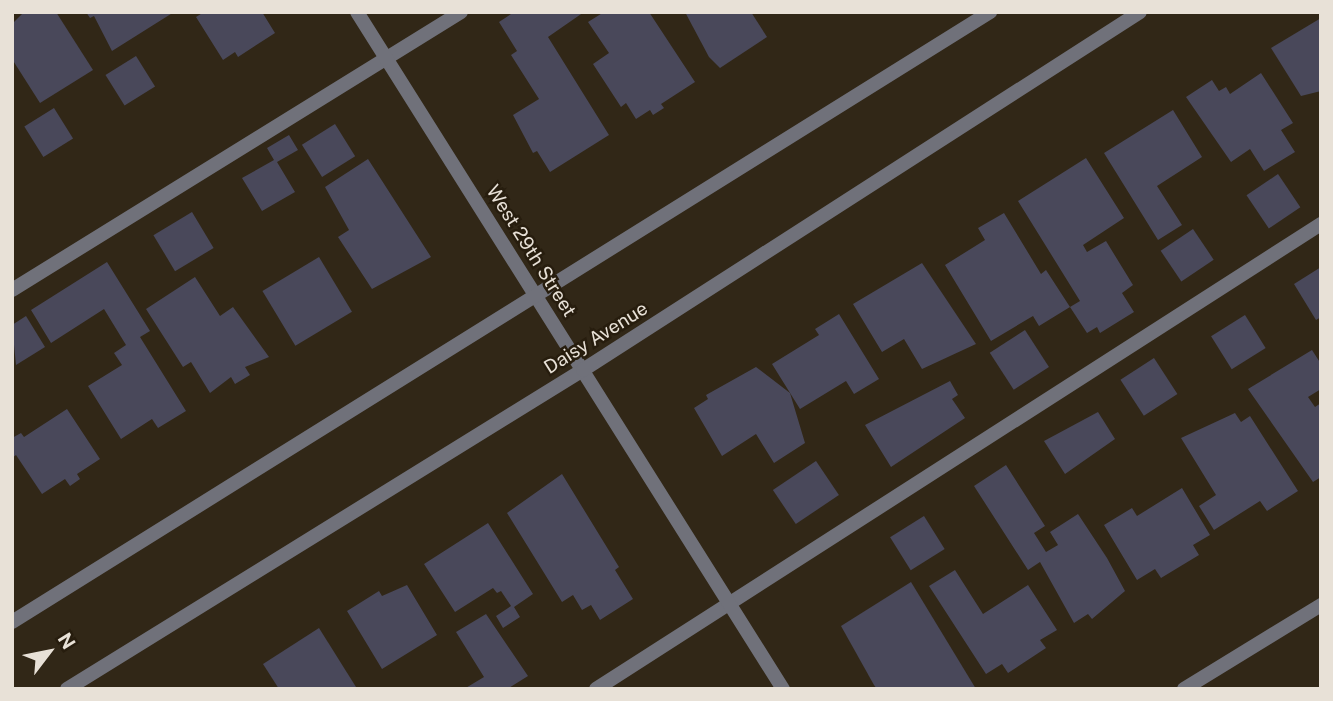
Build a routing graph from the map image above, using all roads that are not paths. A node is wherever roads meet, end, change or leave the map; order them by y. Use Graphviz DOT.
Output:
graph roads {
  1 [pos="357,12"];
  2 [pos="461,12"];
  3 [pos="990,12"];
  4 [pos="1140,12"];
  5 [pos="387,58"];
  6 [pos="1321,224"];
  7 [pos="12,290"];
  8 [pos="534,293"];
  9 [pos="583,370"];
  10 [pos="730,604"];
  11 [pos="1321,605"];
  12 [pos="12,622"];
  13 [pos="67,689"];
  14 [pos="596,689"];
  15 [pos="783,689"];
  16 [pos="1184,689"];
  1 -- 5 [label="street, West 29th Street"];
  2 -- 5 [label="street"];
  3 -- 8 [label="street"];
  4 -- 9 [label="street, Daisy Avenue"];
  5 -- 7 [label="street"];
  5 -- 8 [label="street, West 29th Street"];
  6 -- 10 [label="street"];
  8 -- 9 [label="street, West 29th Street"];
  8 -- 12 [label="street"];
  9 -- 10 [label="street, West 29th Street"];
  9 -- 13 [label="street, Daisy Avenue"];
  10 -- 14 [label="street"];
  10 -- 15 [label="street, West 29th Street"];
  11 -- 16 [label="street"];
}
